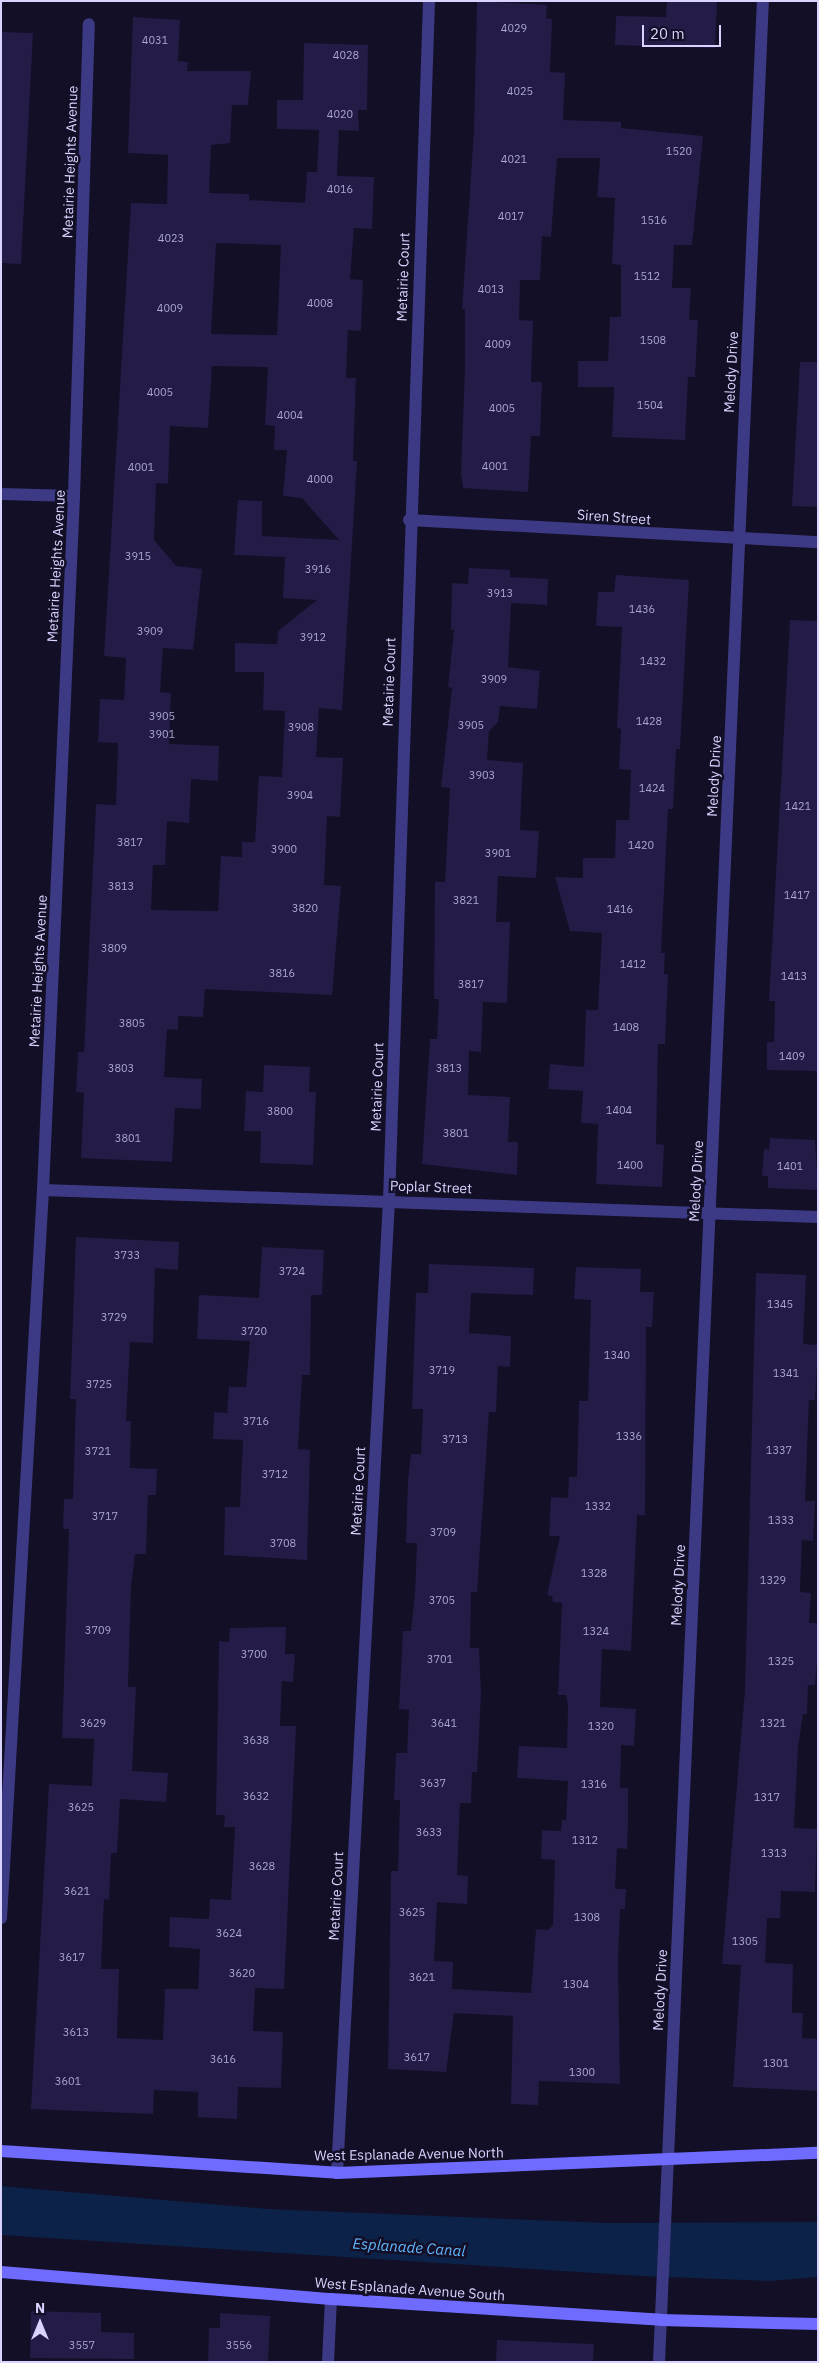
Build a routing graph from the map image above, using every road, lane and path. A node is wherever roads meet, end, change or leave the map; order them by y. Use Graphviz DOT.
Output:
graph roads {
  1 [pos="763,1"];
  2 [pos="429,2"];
  3 [pos="89,24"];
  4 [pos="1,494"];
  5 [pos="74,496"];
  6 [pos="409,520"];
  7 [pos="739,540"];
  8 [pos="818,542"];
  9 [pos="43,1190"];
  10 [pos="389,1201"];
  11 [pos="709,1211"];
  12 [pos="818,1217"];
  13 [pos="1,1918"];
  14 [pos="1,2151"];
  15 [pos="818,2153"];
  16 [pos="667,2162"];
  17 [pos="336,2172"];
  18 [pos="1,2272"];
  19 [pos="331,2299"];
  20 [pos="660,2320"];
  21 [pos="818,2324"];
  22 [pos="328,2362"];
  23 [pos="659,2362"];
  1 -- 7 [label="street, Melody Drive"];
  2 -- 6 [label="street, Metairie Court"];
  3 -- 5 [label="street, Metairie Heights Avenue"];
  4 -- 5 [label="street"];
  5 -- 9 [label="street, Metairie Heights Avenue"];
  6 -- 7 [label="street, Siren Street"];
  6 -- 10 [label="street, Metairie Court"];
  7 -- 8 [label="street, Siren Street"];
  7 -- 11 [label="street, Melody Drive"];
  9 -- 10 [label="street, Poplar Street"];
  9 -- 13 [label="street, Metairie Heights Avenue"];
  10 -- 11 [label="street, Poplar Street"];
  10 -- 17 [label="street, Metairie Court"];
  11 -- 12 [label="street, Poplar Street"];
  11 -- 16 [label="street, Melody Drive"];
  14 -- 17 [label="main road, West Esplanade Avenue North"];
  15 -- 16 [label="main road, West Esplanade Avenue North"];
  16 -- 17 [label="main road, West Esplanade Avenue North"];
  16 -- 20 [label="street, Melody Drive"];
  18 -- 19 [label="main road, West Esplanade Avenue South"];
  19 -- 20 [label="main road, West Esplanade Avenue South"];
  19 -- 22 [label="street"];
  20 -- 21 [label="main road, West Esplanade Avenue South"];
  20 -- 23 [label="street, Melody Drive"];
}
